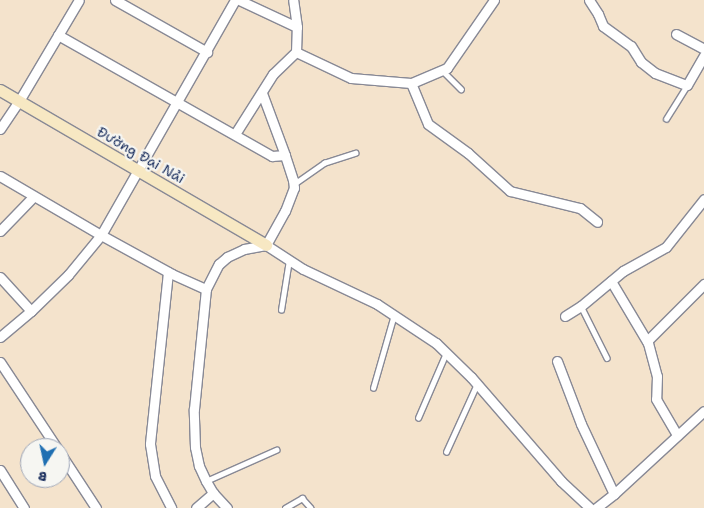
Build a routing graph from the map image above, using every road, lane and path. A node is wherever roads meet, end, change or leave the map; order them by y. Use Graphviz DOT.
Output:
graph roads {
  1 [pos="79,0"];
  2 [pos="116,0"];
  3 [pos="237,0"];
  4 [pos="293,0"];
  5 [pos="494,0"];
  6 [pos="589,0"];
  7 [pos="297,27"];
  8 [pos="676,34"];
  9 [pos="58,35"];
  10 [pos="704,49"];
  11 [pos="206,52"];
  12 [pos="296,52"];
  13 [pos="704,56"];
  14 [pos="442,70"];
  15 [pos="411,83"];
  16 [pos="687,85"];
  17 [pos="461,89"];
  18 [pos="0,90"];
  19 [pos="262,93"];
  20 [pos="19,101"];
  21 [pos="176,104"];
  22 [pos="666,119"];
  23 [pos="0,128"];
  24 [pos="235,134"];
  25 [pos="355,153"];
  26 [pos="285,155"];
  27 [pos="139,171"];
  28 [pos="0,176"];
  29 [pos="294,184"];
  30 [pos="33,197"];
  31 [pos="704,199"];
  32 [pos="597,222"];
  33 [pos="0,231"];
  34 [pos="101,235"];
  35 [pos="266,245"];
  36 [pos="289,260"];
  37 [pos="168,272"];
  38 [pos="0,277"];
  39 [pos="611,281"];
  40 [pos="704,284"];
  41 [pos="206,290"];
  42 [pos="581,306"];
  43 [pos="280,310"];
  44 [pos="31,311"];
  45 [pos="394,315"];
  46 [pos="566,316"];
  47 [pos="0,337"];
  48 [pos="647,341"];
  49 [pos="446,353"];
  50 [pos="607,358"];
  51 [pos="557,361"];
  52 [pos="0,362"];
  53 [pos="477,384"];
  54 [pos="373,388"];
  55 [pos="704,411"];
  56 [pos="418,418"];
  57 [pos="677,435"];
  58 [pos="50,438"];
  59 [pos="276,450"];
  60 [pos="446,452"];
  61 [pos="70,468"];
  62 [pos="0,470"];
  63 [pos="206,482"];
  64 [pos="213,494"];
  65 [pos="614,494"];
  66 [pos="24,508"];
  67 [pos="96,508"];
  68 [pos="171,508"];
  69 [pos="196,508"];
  70 [pos="227,508"];
  71 [pos="285,508"];
  72 [pos="310,508"];
  73 [pos="590,508"];
  74 [pos="596,508"];
  1 -- 9 [label="street"];
  2 -- 11 [label="street"];
  3 -- 7 [label="street"];
  3 -- 11 [label="street"];
  4 -- 7 [label="street"];
  5 -- 14 [label="street"];
  6 -- 16 [label="street"];
  7 -- 12 [label="street"];
  8 -- 10 [label="street"];
  9 -- 20 [label="street"];
  9 -- 21 [label="street"];
  11 -- 21 [label="street"];
  12 -- 15 [label="street"];
  12 -- 19 [label="street"];
  13 -- 16 [label="street"];
  14 -- 15 [label="street"];
  14 -- 17 [label="lane"];
  15 -- 32 [label="street"];
  16 -- 22 [label="lane"];
  18 -- 20 [label="street, Đường Đại Nải"];
  19 -- 24 [label="street"];
  19 -- 26 [label="street"];
  20 -- 23 [label="street"];
  20 -- 27 [label="street, Đường Đại Nải"];
  21 -- 24 [label="street"];
  21 -- 27 [label="street"];
  24 -- 26 [label="street"];
  25 -- 29 [label="lane"];
  26 -- 29 [label="street"];
  27 -- 34 [label="street"];
  27 -- 35 [label="street, Đường Đại Nải"];
  28 -- 30 [label="street"];
  29 -- 35 [label="street"];
  30 -- 33 [label="street"];
  30 -- 34 [label="street"];
  31 -- 39 [label="street"];
  34 -- 37 [label="street"];
  34 -- 44 [label="street"];
  35 -- 36 [label="street"];
  35 -- 41 [label="street"];
  36 -- 43 [label="lane"];
  36 -- 45 [label="street"];
  37 -- 41 [label="street"];
  37 -- 68 [label="street"];
  38 -- 44 [label="street"];
  39 -- 42 [label="street"];
  39 -- 48 [label="street"];
  40 -- 48 [label="street"];
  41 -- 63 [label="street"];
  42 -- 46 [label="street"];
  42 -- 50 [label="lane"];
  44 -- 47 [label="street"];
  45 -- 49 [label="street"];
  45 -- 54 [label="lane"];
  48 -- 57 [label="street"];
  49 -- 53 [label="street"];
  49 -- 56 [label="lane"];
  51 -- 65 [label="street"];
  52 -- 58 [label="street"];
  53 -- 60 [label="lane"];
  53 -- 73 [label="street"];
  55 -- 57 [label="street"];
  57 -- 65 [label="street"];
  59 -- 63 [label="lane"];
  61 -- 67 [label="street"];
  62 -- 66 [label="street"];
  63 -- 64 [label="street"];
  64 -- 69 [label="street"];
  64 -- 70 [label="street"];
  65 -- 74 [label="street"];
  71 -- 72 [label="lane"];
}
